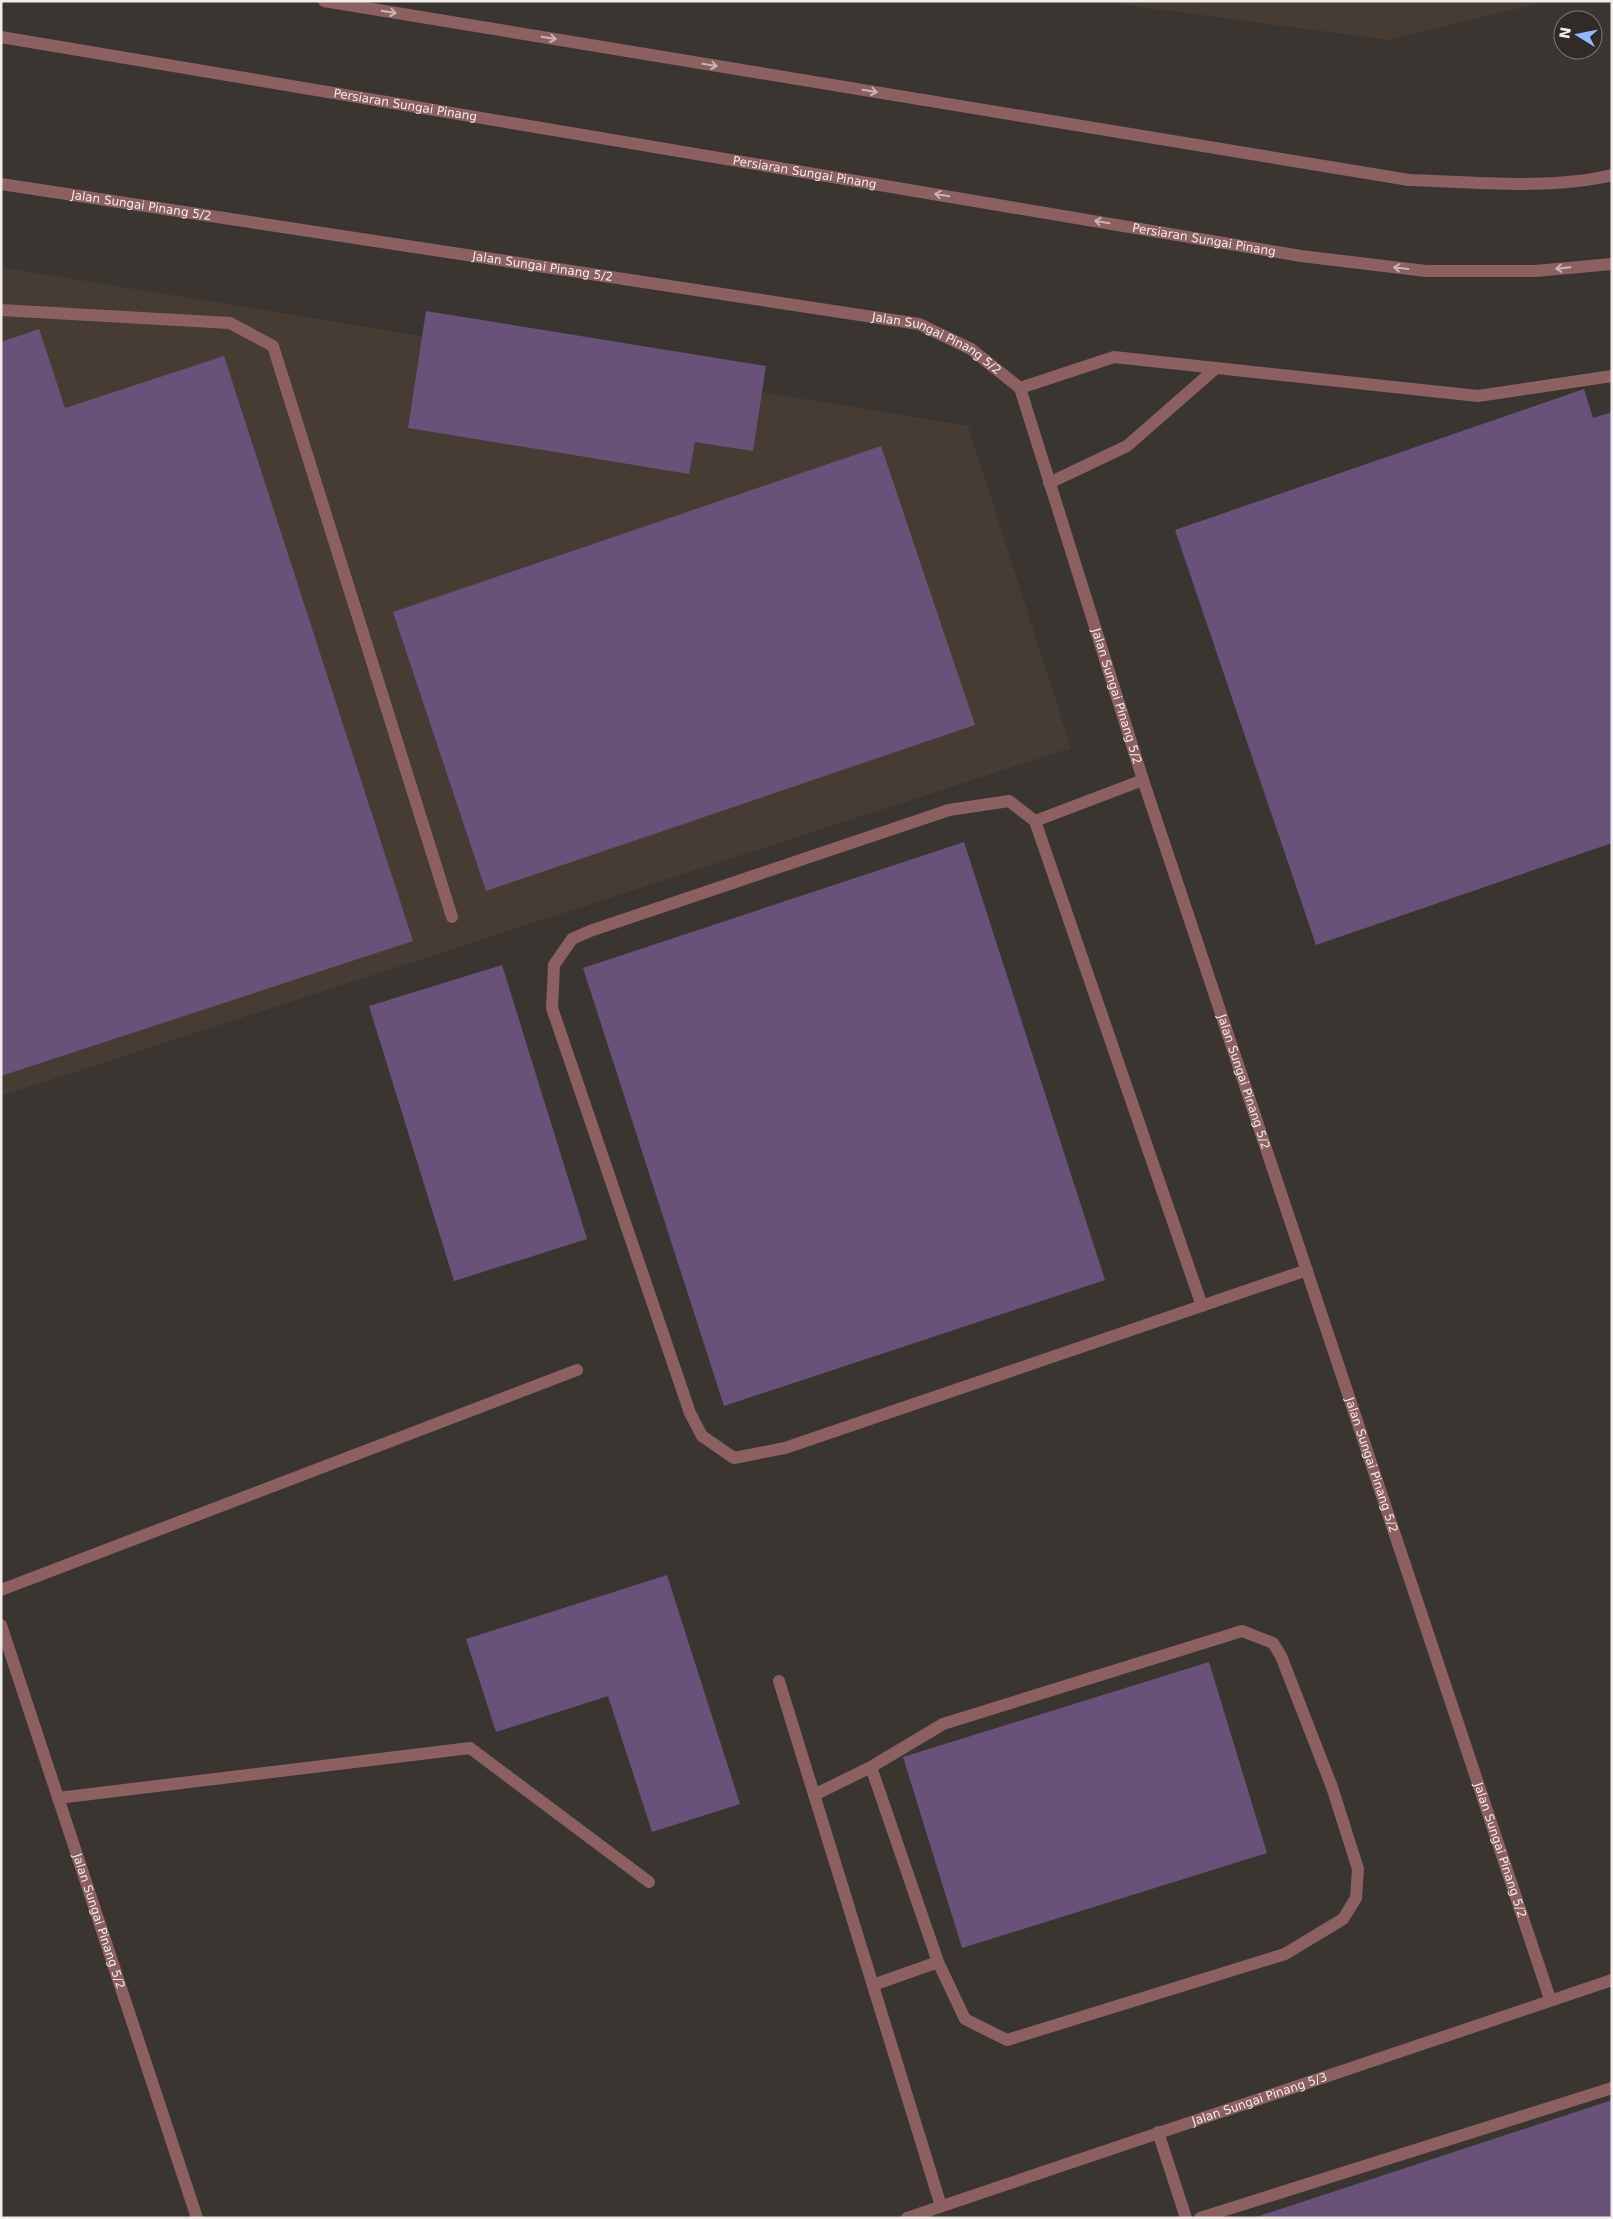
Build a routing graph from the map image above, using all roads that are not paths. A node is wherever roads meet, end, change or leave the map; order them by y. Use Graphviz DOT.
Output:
graph roads {
  1 [pos="324,1"];
  2 [pos="1,37"];
  3 [pos="1612,175"];
  4 [pos="1,184"];
  5 [pos="1612,264"];
  6 [pos="1,310"];
  7 [pos="1216,368"];
  8 [pos="1612,376"];
  9 [pos="1020,388"];
  10 [pos="1050,482"];
  11 [pos="1143,780"];
  12 [pos="1035,821"];
  13 [pos="452,917"];
  14 [pos="1307,1270"];
  15 [pos="1202,1306"];
  16 [pos="577,1370"];
  17 [pos="1,1590"];
  18 [pos="1,1626"];
  19 [pos="780,1681"];
  20 [pos="871,1768"];
  21 [pos="814,1794"];
  22 [pos="58,1798"];
  23 [pos="649,1882"];
  24 [pos="938,1962"];
  25 [pos="1612,1980"];
  26 [pos="873,1985"];
  27 [pos="1550,1999"];
  28 [pos="1612,2088"];
  29 [pos="1158,2132"];
  30 [pos="940,2206"];
  31 [pos="198,2218"];
  32 [pos="907,2218"];
  33 [pos="1186,2218"];
  34 [pos="1200,2218"];
  1 -- 3 [label="street, one-way"];
  5 -- 2 [label="street, Persiaran Sungai Pinang, one-way"];
  4 -- 9 [label="street, Jalan Sungai Pinang 5/2"];
  6 -- 13 [label="street"];
  7 -- 8 [label="street"];
  7 -- 9 [label="street"];
  7 -- 10 [label="street"];
  9 -- 10 [label="street, Jalan Sungai Pinang 5/2"];
  10 -- 11 [label="street, Jalan Sungai Pinang 5/2"];
  11 -- 12 [label="street"];
  11 -- 14 [label="street, Jalan Sungai Pinang 5/2"];
  12 -- 15 [label="street"];
  12 -- 15 [label="street"];
  14 -- 15 [label="street"];
  14 -- 27 [label="street, Jalan Sungai Pinang 5/2"];
  16 -- 17 [label="street"];
  18 -- 22 [label="street, Jalan Sungai Pinang 5/2"];
  19 -- 21 [label="street"];
  20 -- 21 [label="street"];
  20 -- 24 [label="street"];
  20 -- 24 [label="street"];
  21 -- 26 [label="street"];
  22 -- 23 [label="street"];
  22 -- 31 [label="street, Jalan Sungai Pinang 5/2"];
  24 -- 26 [label="street"];
  25 -- 27 [label="street, Jalan Sungai Pinang 5/3"];
  26 -- 30 [label="street"];
  27 -- 29 [label="street, Jalan Sungai Pinang 5/3"];
  28 -- 34 [label="street"];
  29 -- 30 [label="street, Jalan Sungai Pinang 5/3"];
  29 -- 33 [label="street"];
  30 -- 32 [label="street, Jalan Sungai Pinang 5/3"];
}
